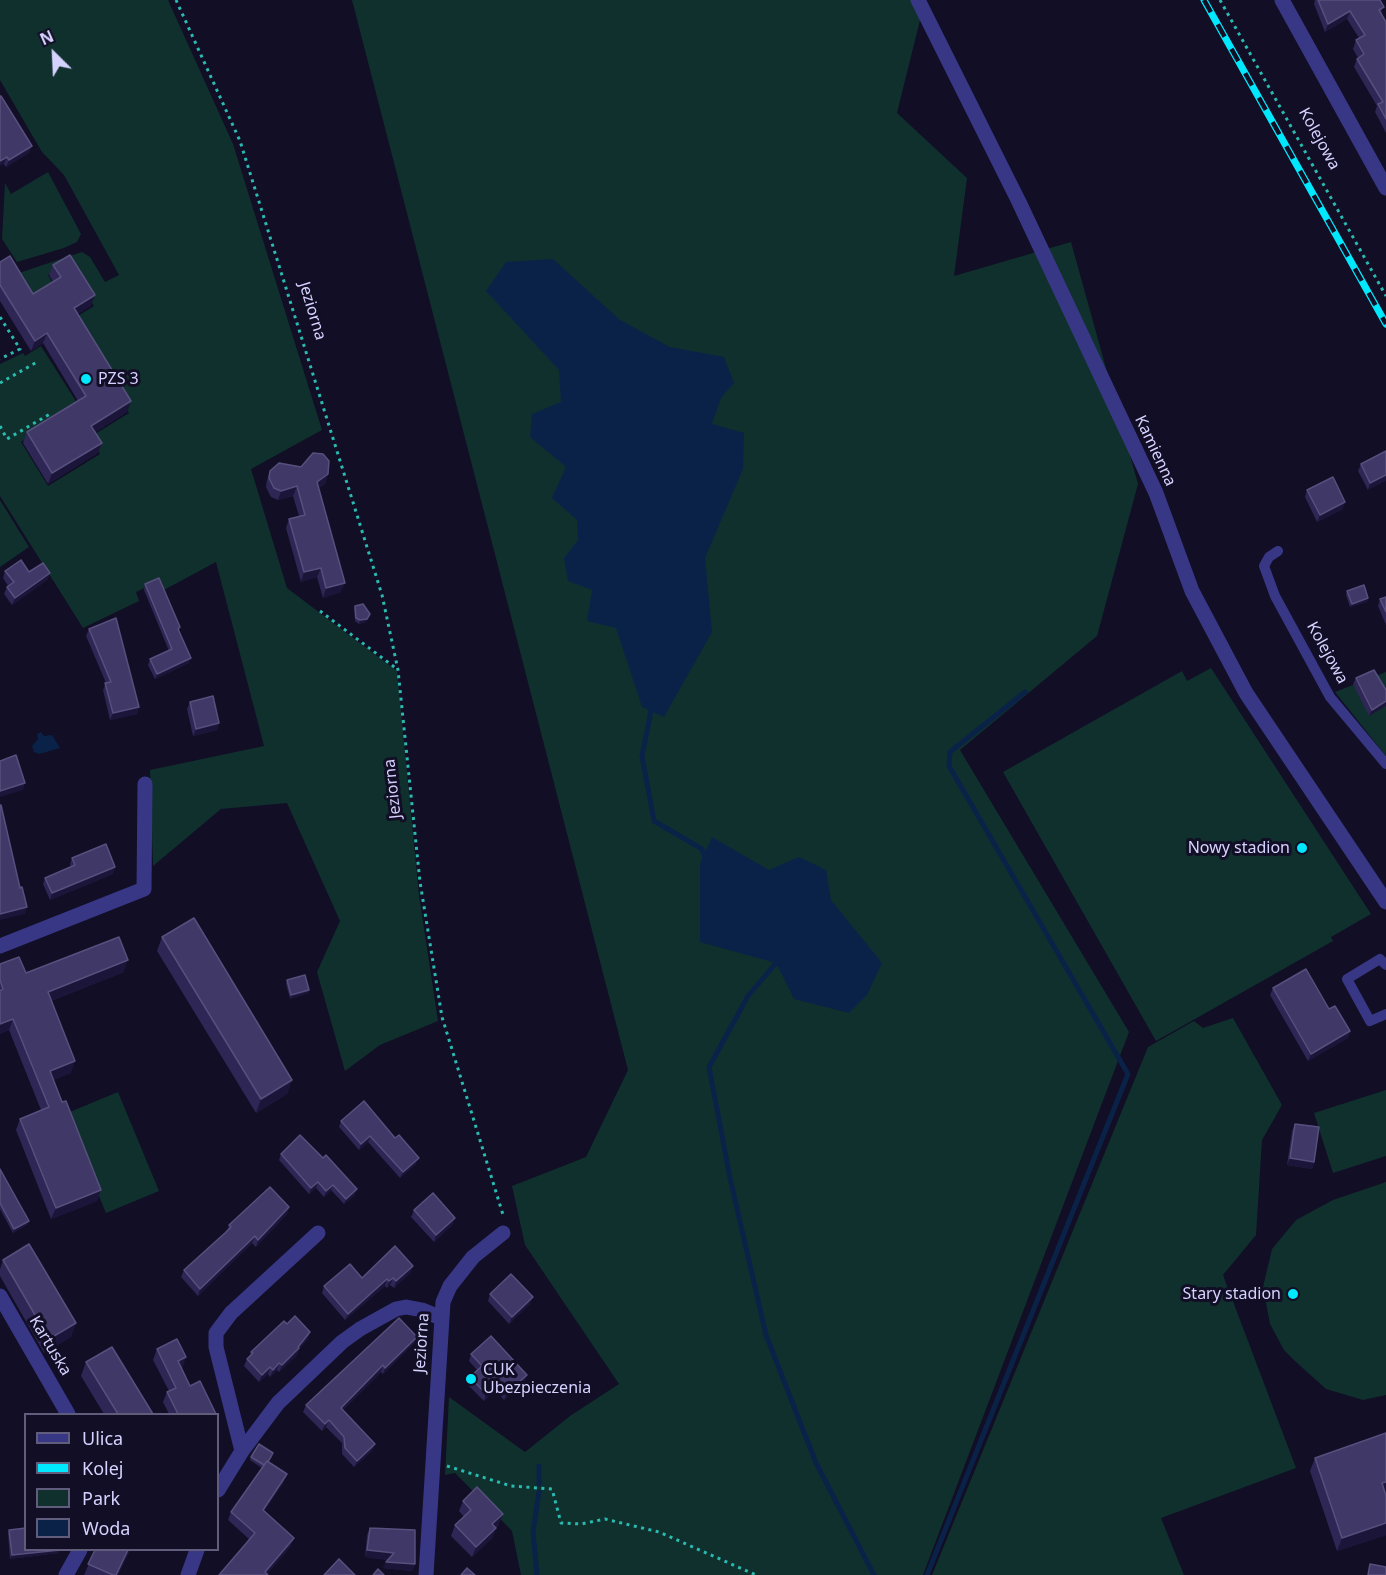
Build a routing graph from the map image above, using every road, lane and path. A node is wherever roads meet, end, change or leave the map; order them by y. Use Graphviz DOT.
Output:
graph roads {
  1 [pos="176,0"];
  2 [pos="918,0"];
  3 [pos="1220,0"];
  4 [pos="1282,0"];
  5 [pos="1386,188"];
  6 [pos="1386,297"];
  7 [pos="0,316"];
  8 [pos="0,359"];
  9 [pos="37,362"];
  10 [pos="0,383"];
  11 [pos="50,414"];
  12 [pos="0,426"];
  13 [pos="1278,550"];
  14 [pos="320,611"];
  15 [pos="398,670"];
  16 [pos="1386,764"];
  17 [pos="145,784"];
  18 [pos="1386,902"];
  19 [pos="0,946"];
  20 [pos="1386,965"];
  21 [pos="1386,1014"];
  22 [pos="318,1233"];
  23 [pos="503,1233"];
  24 [pos="0,1296"];
  25 [pos="441,1318"];
  26 [pos="68,1413"];
  27 [pos="242,1451"];
  28 [pos="432,1461"];
  29 [pos="219,1488"];
  30 [pos="79,1551"];
  31 [pos="197,1551"];
  32 [pos="66,1575"];
  33 [pos="189,1575"];
  34 [pos="426,1575"];
  35 [pos="756,1575"];
  1 -- 15 [label="path, Jeziorna"];
  2 -- 18 [label="street, Kamienna"];
  3 -- 6 [label="path, Kolejowa"];
  4 -- 5 [label="street"];
  7 -- 8 [label="path"];
  9 -- 10 [label="path"];
  11 -- 12 [label="path"];
  13 -- 16 [label="lane, Kolejowa"];
  14 -- 15 [label="path"];
  15 -- 23 [label="path, Jeziorna"];
  17 -- 19 [label="street"];
  20 -- 21 [label="lane"];
  22 -- 27 [label="street"];
  23 -- 25 [label="street, Jeziorna"];
  24 -- 26 [label="street, Kartuska"];
  25 -- 27 [label="street"];
  25 -- 28 [label="street, Jeziorna"];
  27 -- 29 [label="street"];
  28 -- 34 [label="street, Jeziorna"];
  28 -- 35 [label="path"];
  30 -- 32 [label="street"];
  31 -- 33 [label="street"];
}
